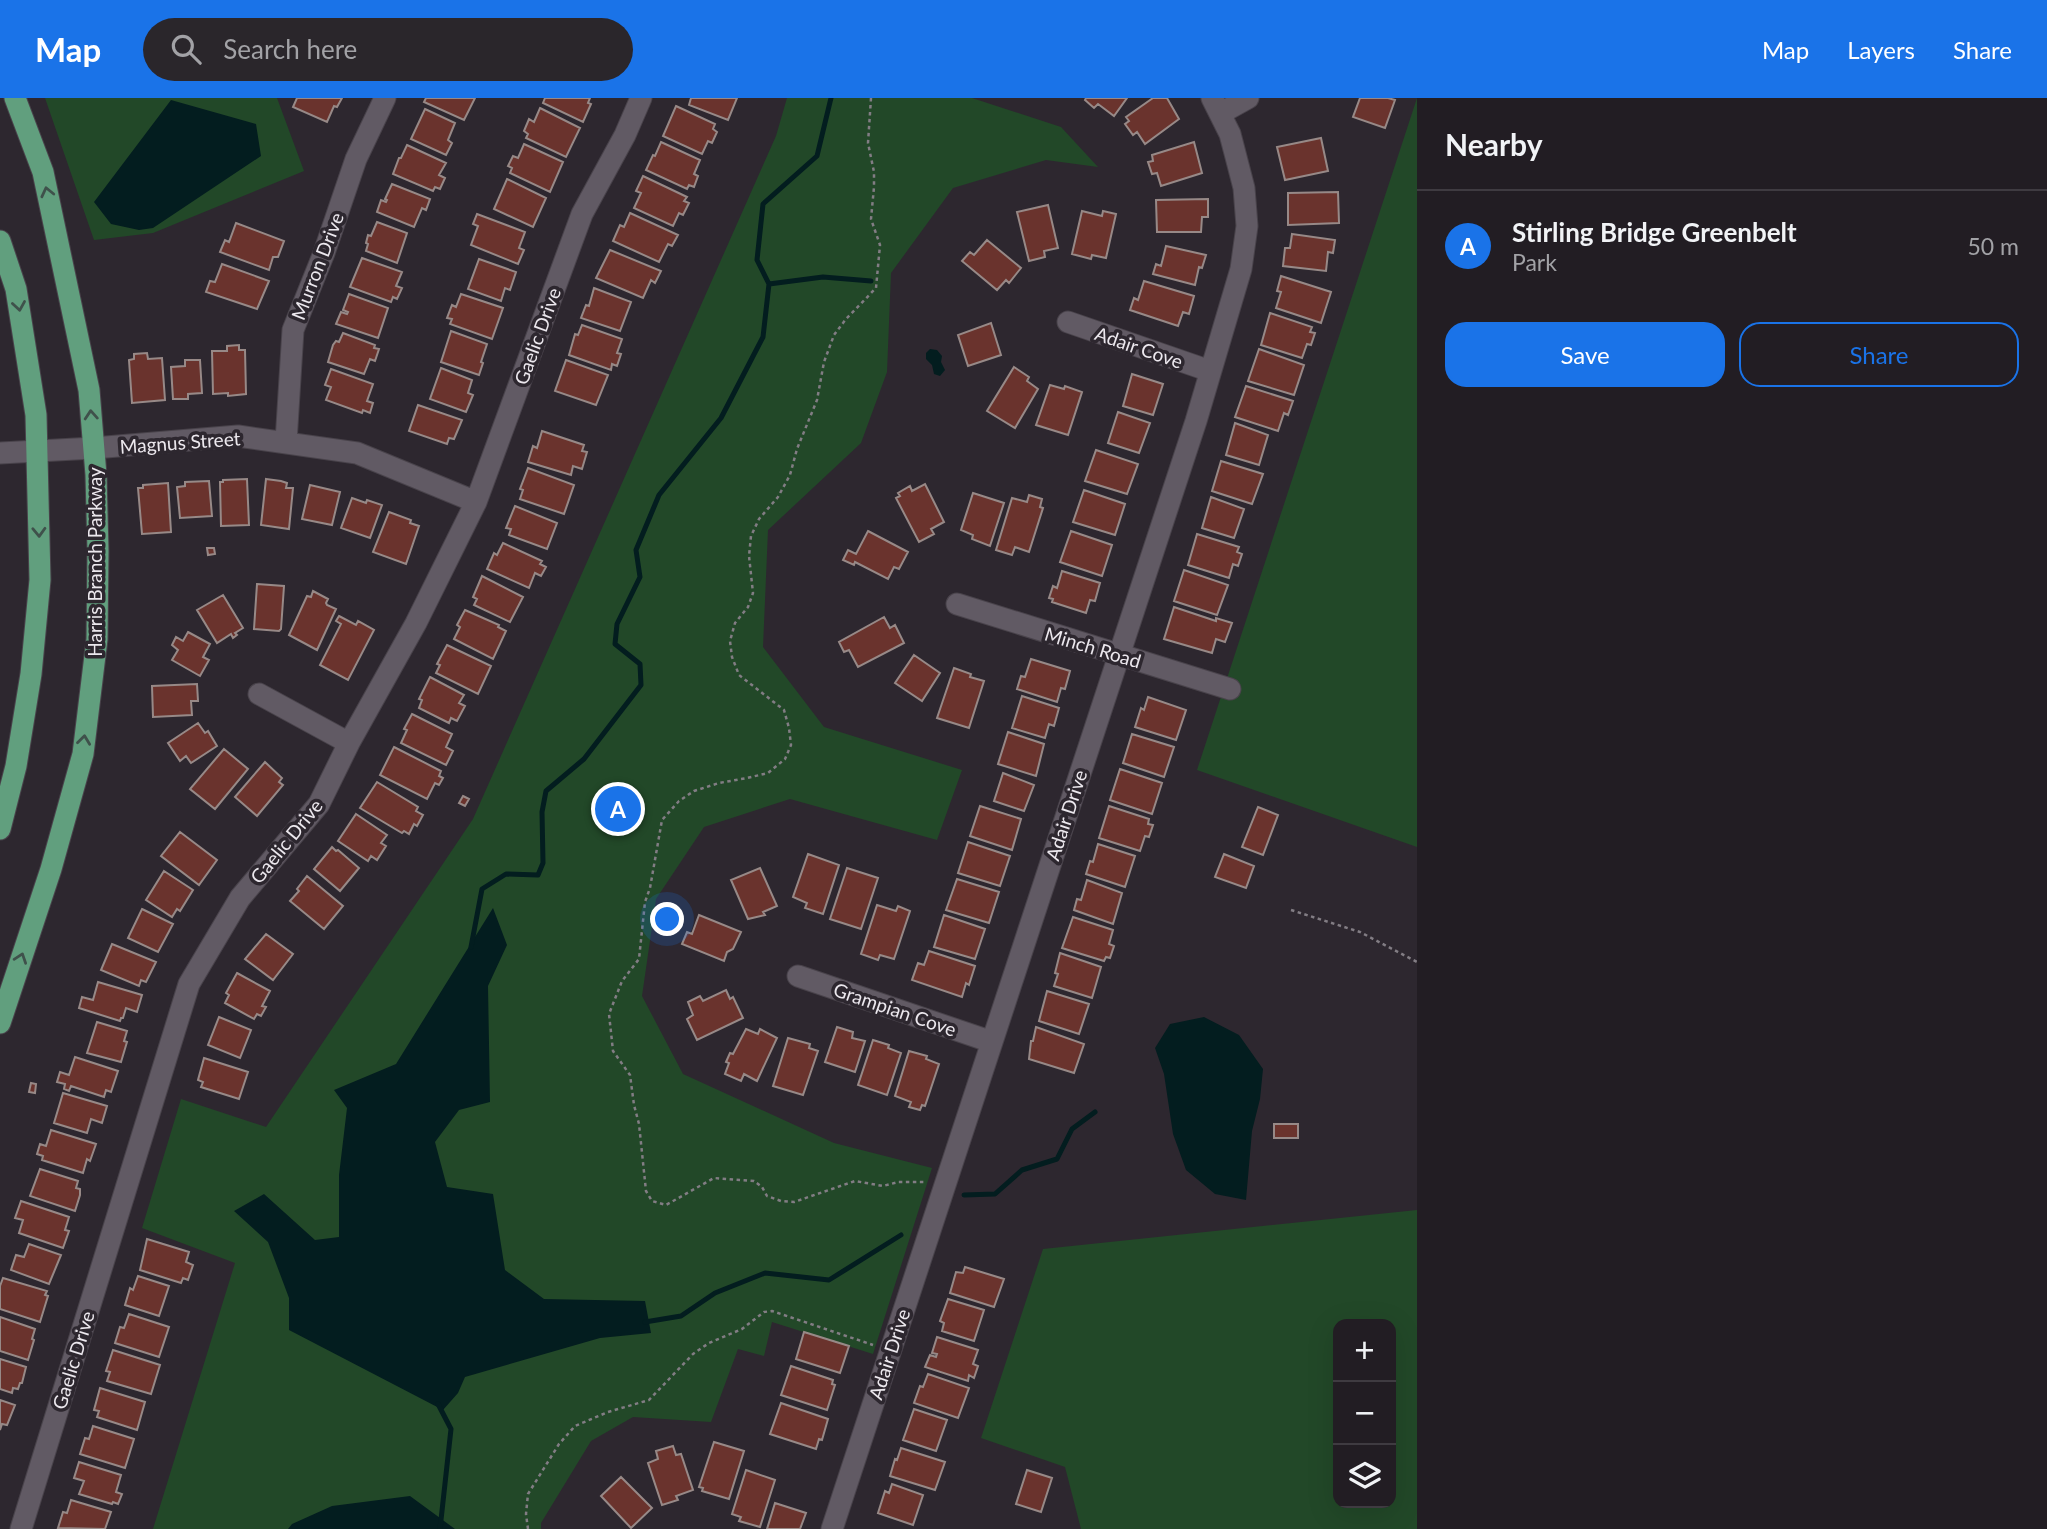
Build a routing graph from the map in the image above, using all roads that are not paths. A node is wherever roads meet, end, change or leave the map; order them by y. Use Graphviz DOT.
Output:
graph roads {
  1 [pos="15,98"];
  2 [pos="385,98"];
  3 [pos="641,98"];
  4 [pos="1248,98"];
  5 [pos="1216,105"];
  6 [pos="0,241"];
  7 [pos="1068,322"];
  8 [pos="1210,371"];
  9 [pos="286,442"];
  10 [pos="94,448"];
  11 [pos="36,450"];
  12 [pos="0,453"];
  13 [pos="476,502"];
  14 [pos="957,604"];
  15 [pos="1119,656"];
  16 [pos="1230,689"];
  17 [pos="259,694"];
  18 [pos="349,743"];
  19 [pos="0,829"];
  20 [pos="798,976"];
  21 [pos="0,1023"];
  22 [pos="992,1042"];
  23 [pos="20,1529"];
  24 [pos="832,1529"];
  10 -- 1 [label="main road, Harris Branch Parkway, one-way"];
  2 -- 9 [label="street, Murron Drive"];
  3 -- 13 [label="street, Gaelic Drive"];
  4 -- 5 [label="street"];
  5 -- 8 [label="street, Adair Drive"];
  6 -- 11 [label="main road, one-way"];
  7 -- 8 [label="street, Adair Cove"];
  8 -- 15 [label="street, Adair Drive"];
  9 -- 10 [label="street, Magnus Street"];
  9 -- 13 [label="street, Magnus Street"];
  10 -- 11 [label="street, Magnus Street"];
  21 -- 10 [label="main road, Harris Branch Parkway, one-way"];
  11 -- 12 [label="street, Magnus Street"];
  11 -- 19 [label="main road, one-way"];
  13 -- 18 [label="street, Gaelic Drive"];
  14 -- 15 [label="street, Minch Road"];
  15 -- 16 [label="street, Minch Road"];
  15 -- 22 [label="street, Adair Drive"];
  17 -- 18 [label="street"];
  18 -- 23 [label="street, Gaelic Drive"];
  20 -- 22 [label="street, Grampian Cove"];
  22 -- 24 [label="street, Adair Drive"];
}
